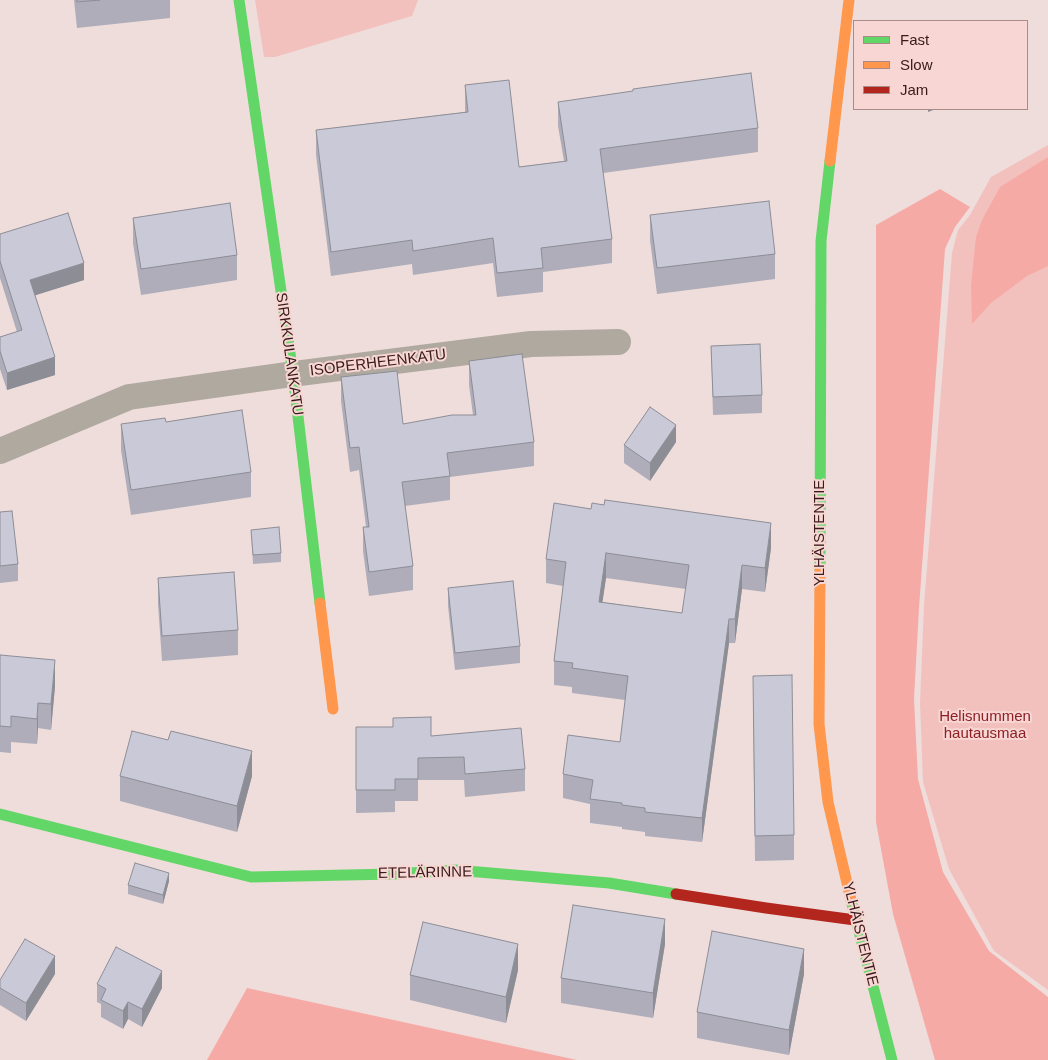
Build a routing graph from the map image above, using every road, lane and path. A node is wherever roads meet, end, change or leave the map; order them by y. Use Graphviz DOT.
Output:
graph roads {
  1 [pos="239,0"];
  2 [pos="849,0"];
  3 [pos="618,342"];
  4 [pos="293,374"];
  5 [pos="0,451"];
  6 [pos="333,709"];
  7 [pos="0,814"];
  8 [pos="855,920"];
  9 [pos="892,1060"];
  1 -- 4 [label="street, SIRKKULANKATU"];
  2 -- 8 [label="street, YLHÄISTENTIE"];
  3 -- 4 [label="street, ISOPERHEENKATU"];
  4 -- 5 [label="street, ISOPERHEENKATU"];
  4 -- 6 [label="street, SIRKKULANKATU"];
  7 -- 8 [label="street, ETELÄRINNE"];
  8 -- 9 [label="street, YLHÄISTENTIE"];
}
